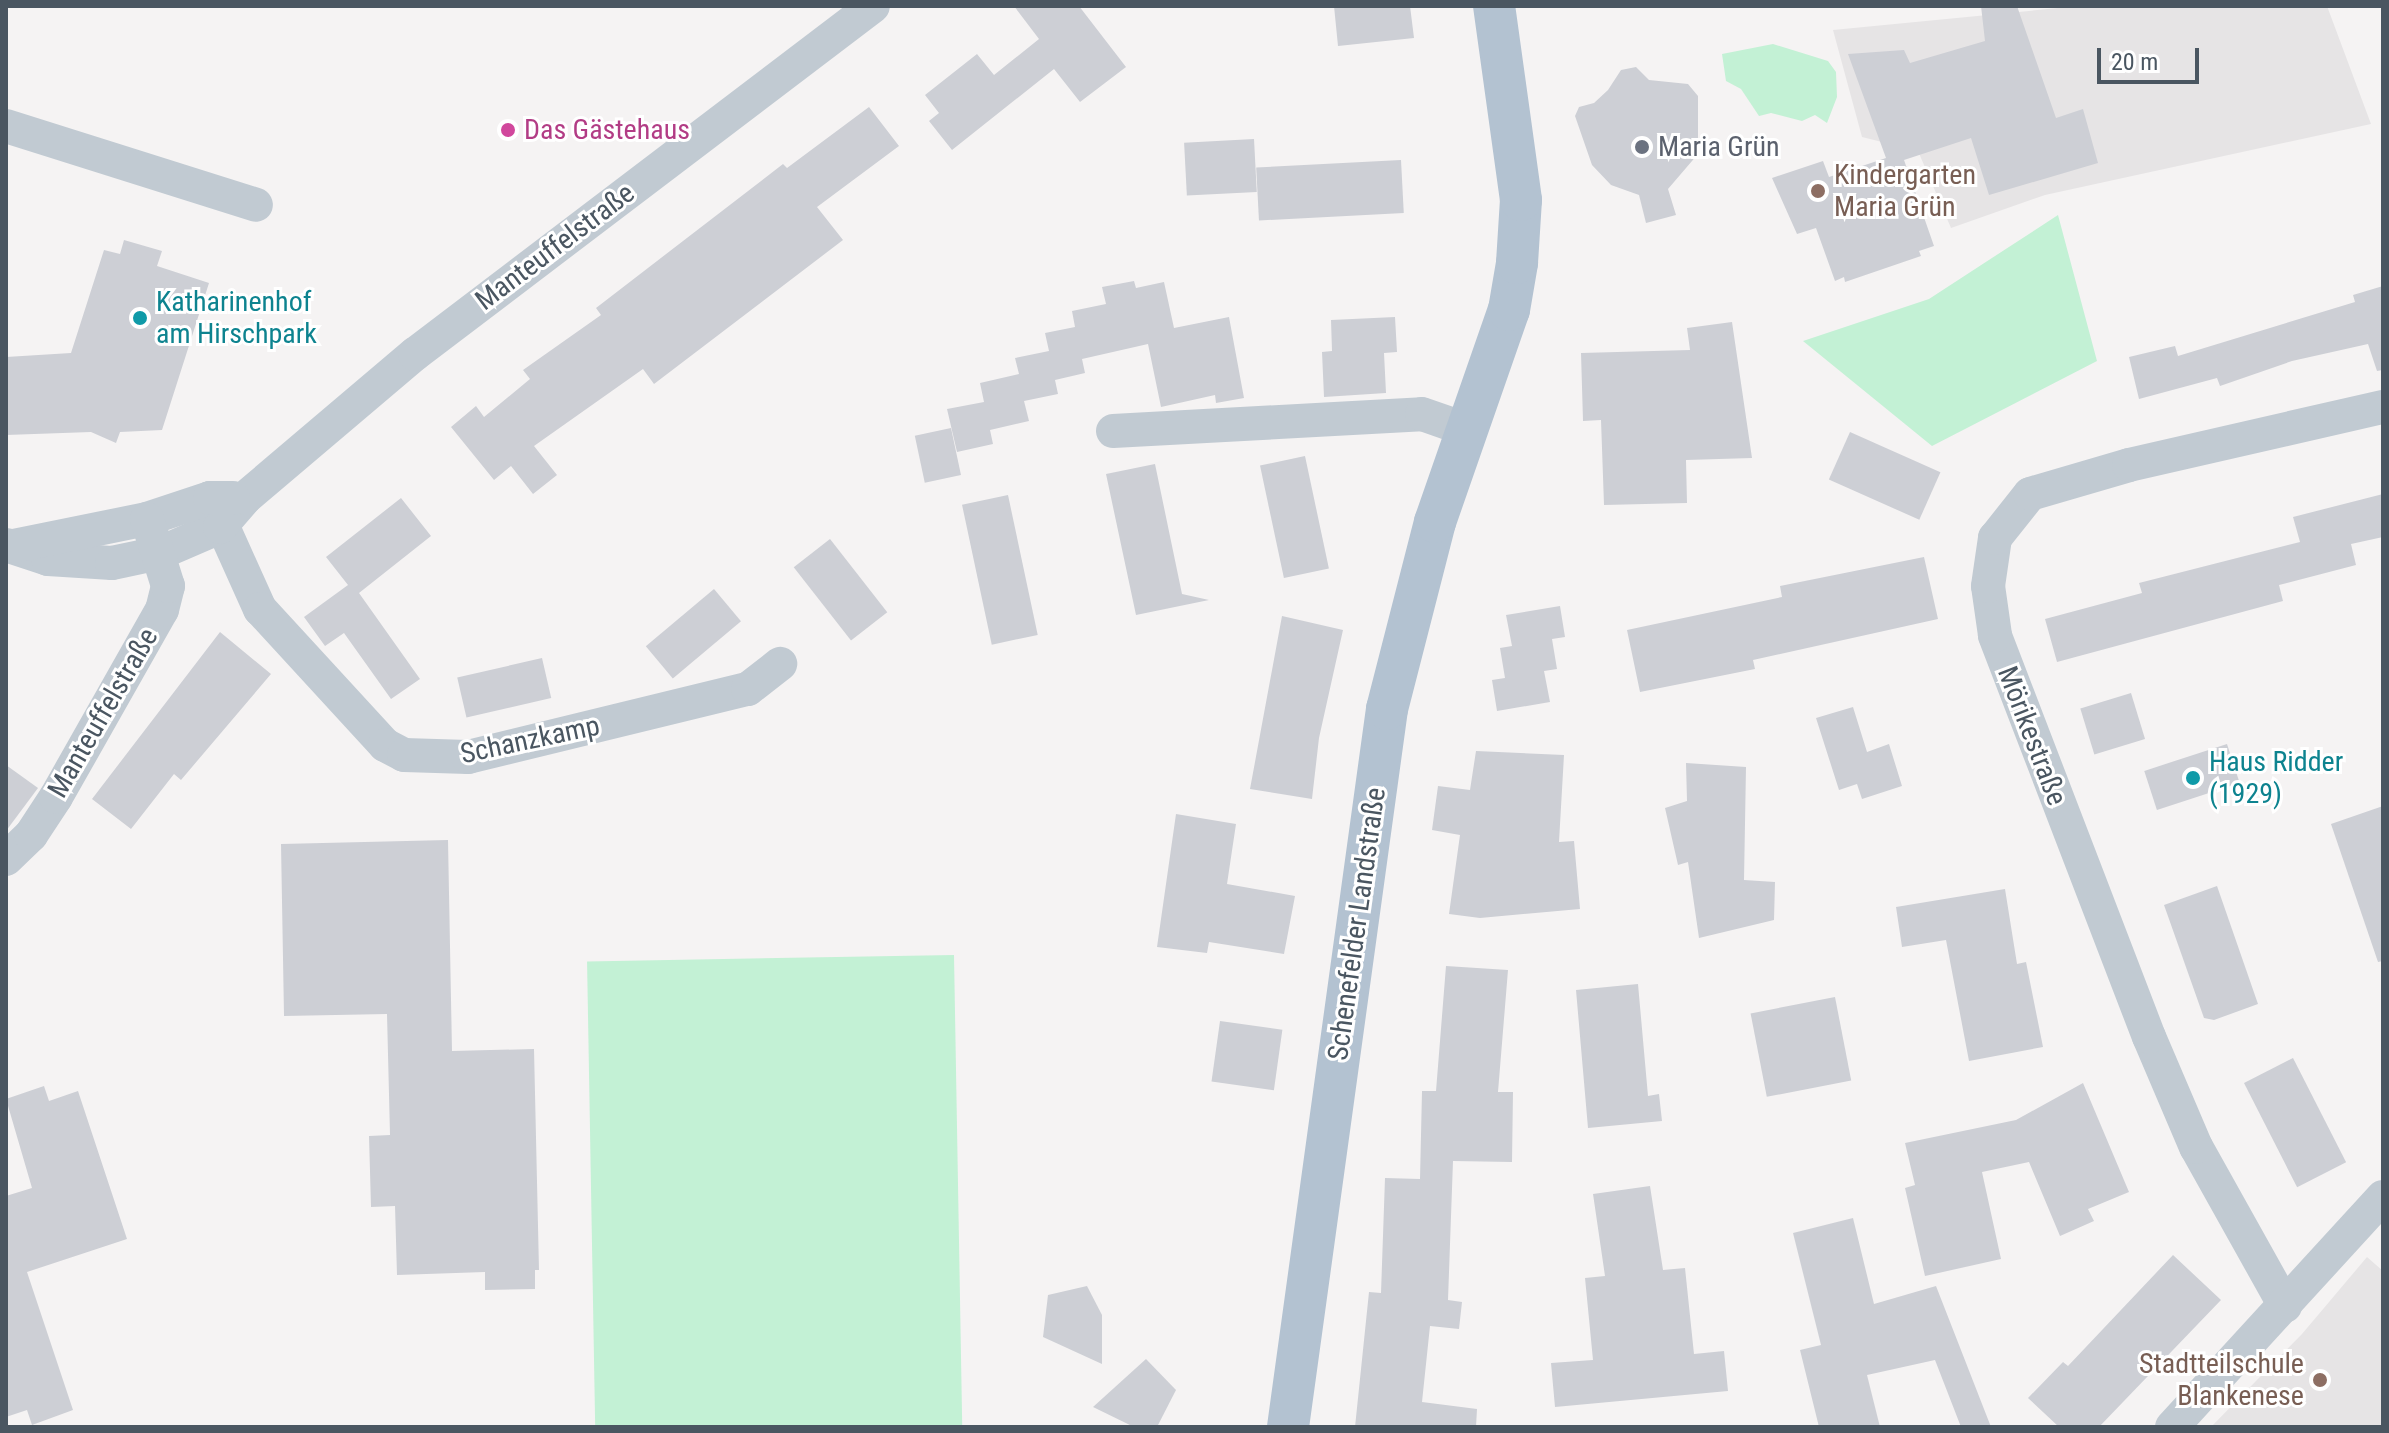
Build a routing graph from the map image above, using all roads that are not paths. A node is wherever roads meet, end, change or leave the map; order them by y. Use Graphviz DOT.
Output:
graph roads {
  1 [pos="873,6"];
  2 [pos="1494,6"];
  3 [pos="6,126"];
  4 [pos="256,205"];
  5 [pos="2383,407"];
  6 [pos="1468,430"];
  7 [pos="1113,431"];
  8 [pos="215,512"];
  9 [pos="147,519"];
  10 [pos="10,546"];
  11 [pos="160,553"];
  12 [pos="780,664"];
  13 [pos="6,859"];
  14 [pos="2383,1197"];
  15 [pos="2285,1306"];
  16 [pos="1288,1427"];
  17 [pos="2172,1427"];
  1 -- 8 [label="street, Manteuffelstraße"];
  2 -- 6 [label="main road, Schenefelder Landstraße"];
  3 -- 4 [label="street"];
  5 -- 15 [label="street, Mörikestraße"];
  6 -- 7 [label="street"];
  6 -- 16 [label="main road, Schenefelder Landstraße"];
  8 -- 9 [label="street, Manteuffelstraße"];
  8 -- 11 [label="street, Manteuffelstraße"];
  8 -- 12 [label="street, Schanzkamp"];
  9 -- 10 [label="street, Manteuffelstraße"];
  9 -- 11 [label="street, Manteuffelstraße"];
  10 -- 11 [label="street, Manteuffelstraße"];
  11 -- 13 [label="street, Manteuffelstraße"];
  14 -- 15 [label="street"];
  15 -- 17 [label="street"];
}
